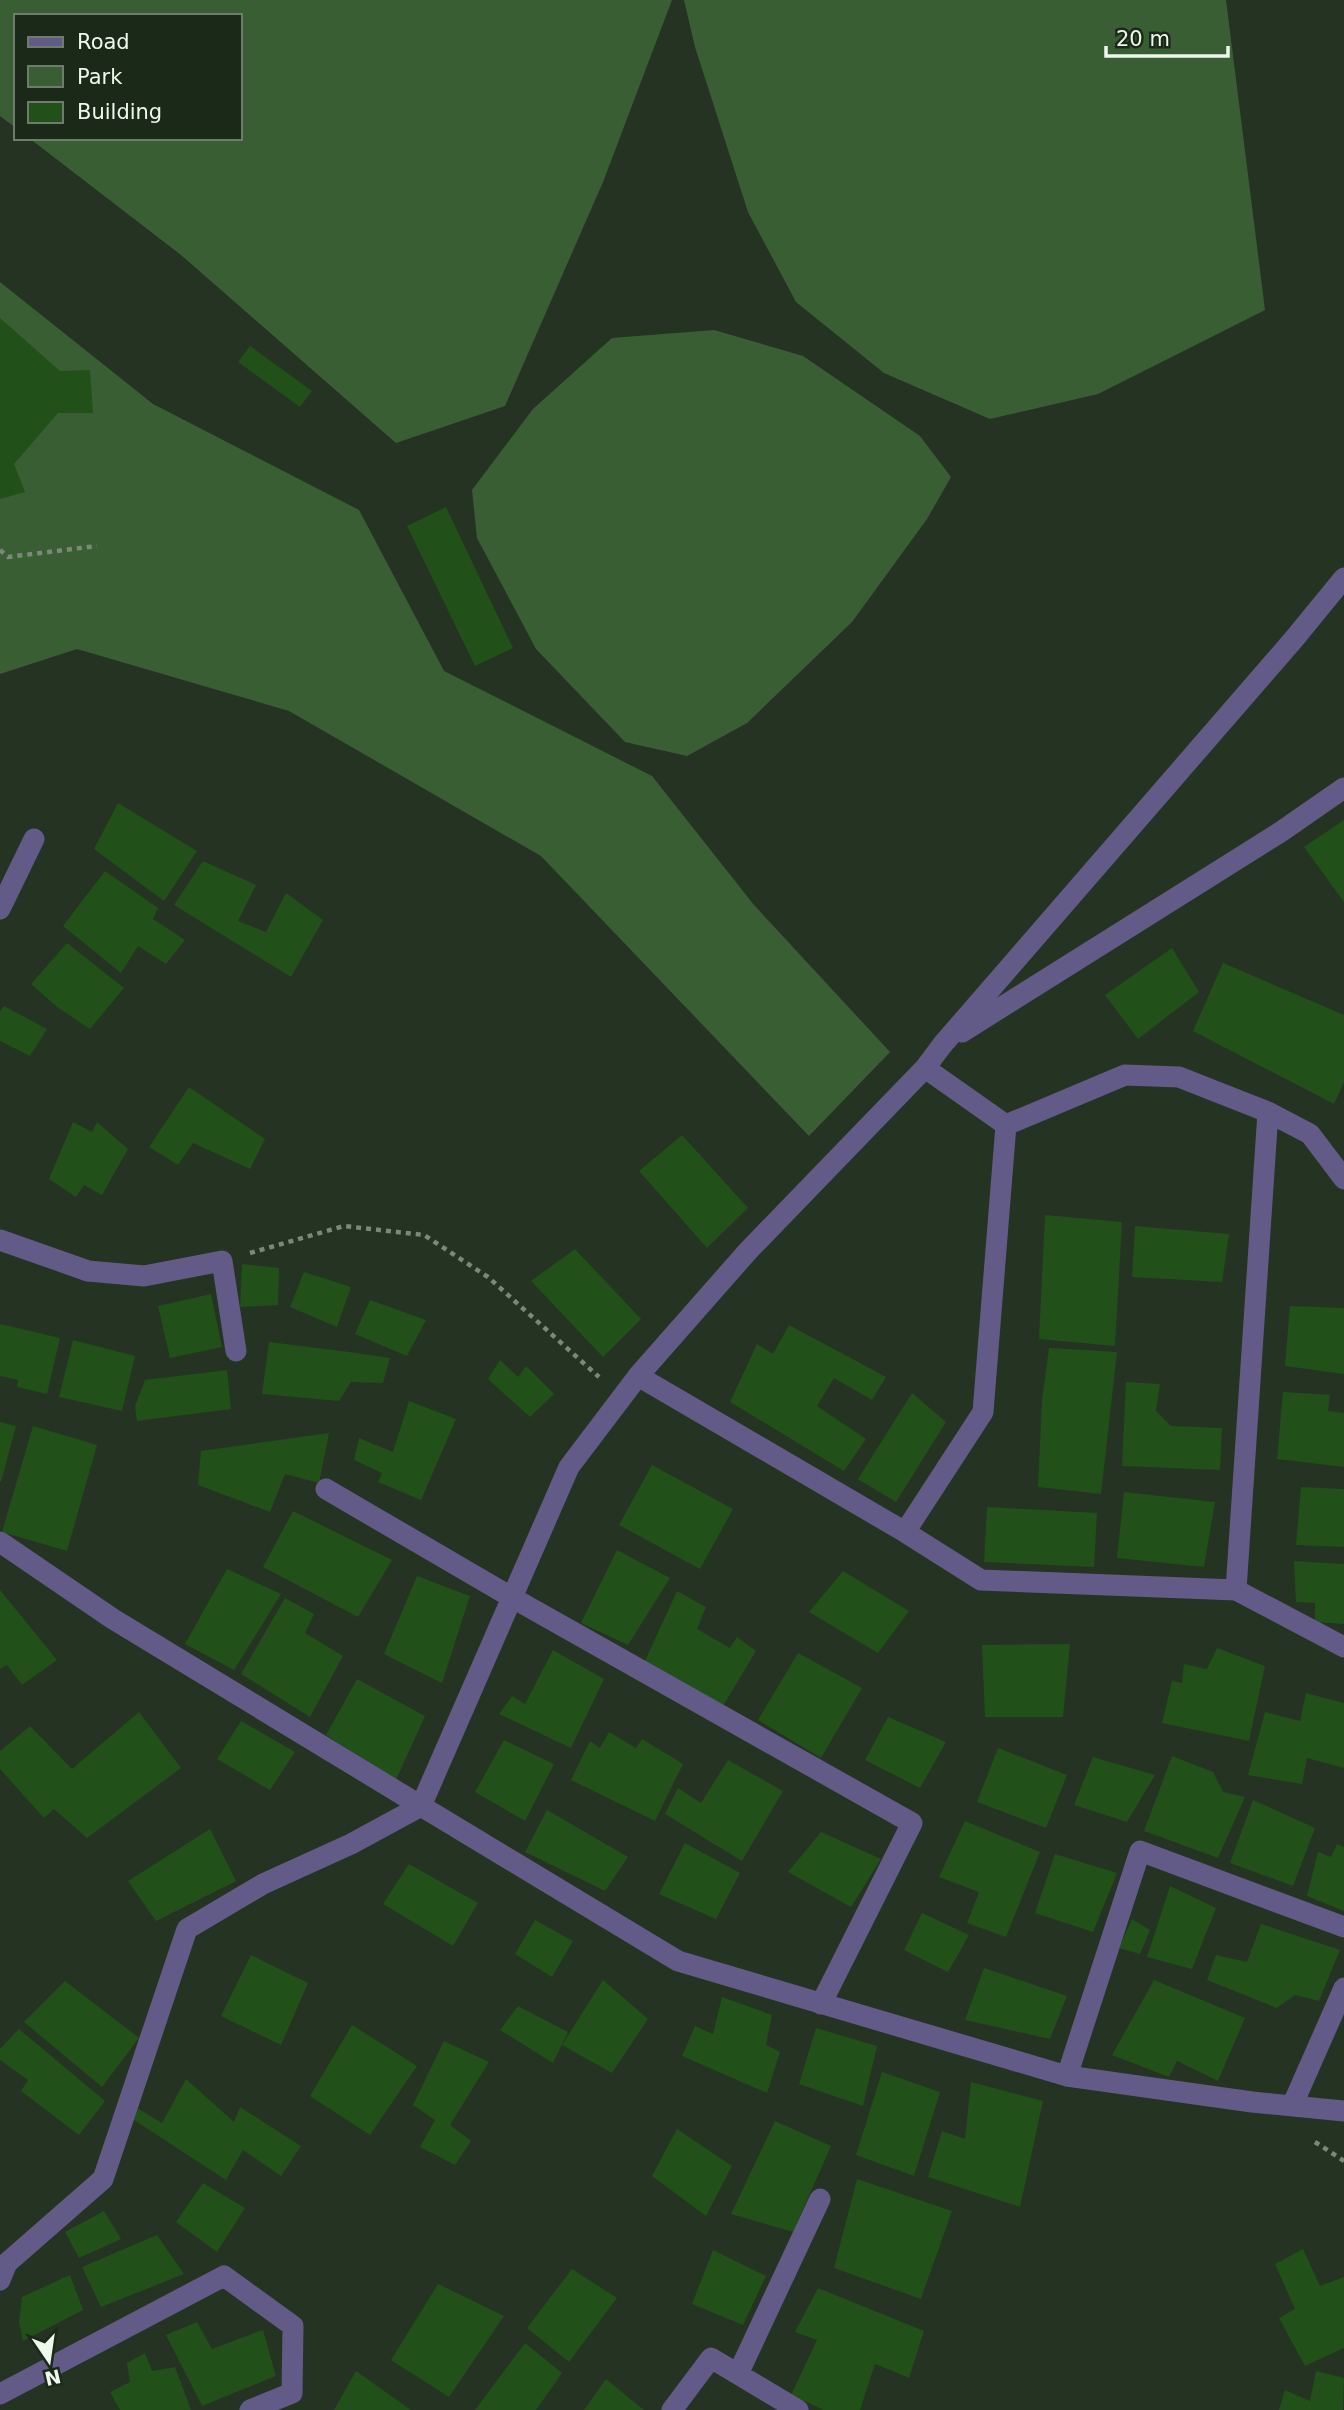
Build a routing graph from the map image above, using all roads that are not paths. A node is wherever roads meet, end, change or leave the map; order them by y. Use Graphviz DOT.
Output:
graph roads {
  1 [pos="1344,578"];
  2 [pos="1344,788"];
  3 [pos="34,839"];
  4 [pos="0,909"];
  5 [pos="943,1044"];
  6 [pos="925,1068"];
  7 [pos="1269,1112"];
  8 [pos="1006,1125"];
  9 [pos="1344,1179"];
  10 [pos="0,1240"];
  11 [pos="236,1351"];
  12 [pos="638,1376"];
  13 [pos="326,1489"];
  14 [pos="905,1532"];
  15 [pos="0,1542"];
  16 [pos="1236,1590"];
  17 [pos="511,1597"];
  18 [pos="1344,1647"];
  19 [pos="421,1806"];
  20 [pos="1344,1927"];
  21 [pos="1344,1988"];
  22 [pos="821,2004"];
  23 [pos="1067,2076"];
  24 [pos="1292,2106"];
  25 [pos="1344,2111"];
  26 [pos="820,2199"];
  27 [pos="0,2280"];
  28 [pos="738,2375"];
  29 [pos="0,2395"];
  30 [pos="250,2410"];
  31 [pos="672,2410"];
  32 [pos="798,2410"];
  1 -- 5 [label="street"];
  2 -- 5 [label="street"];
  3 -- 4 [label="street"];
  5 -- 6 [label="street"];
  6 -- 8 [label="street"];
  6 -- 12 [label="street"];
  7 -- 8 [label="street"];
  7 -- 9 [label="street"];
  7 -- 16 [label="street"];
  8 -- 14 [label="street"];
  10 -- 11 [label="street"];
  12 -- 14 [label="street"];
  12 -- 17 [label="street"];
  13 -- 17 [label="street"];
  14 -- 16 [label="street"];
  15 -- 19 [label="street"];
  16 -- 18 [label="street"];
  17 -- 19 [label="street"];
  17 -- 22 [label="street"];
  19 -- 22 [label="street"];
  19 -- 27 [label="street"];
  20 -- 23 [label="street"];
  21 -- 24 [label="street"];
  22 -- 23 [label="street"];
  23 -- 24 [label="street"];
  24 -- 25 [label="street"];
  26 -- 28 [label="street"];
  28 -- 31 [label="street"];
  28 -- 32 [label="street"];
  29 -- 30 [label="street"];
}
